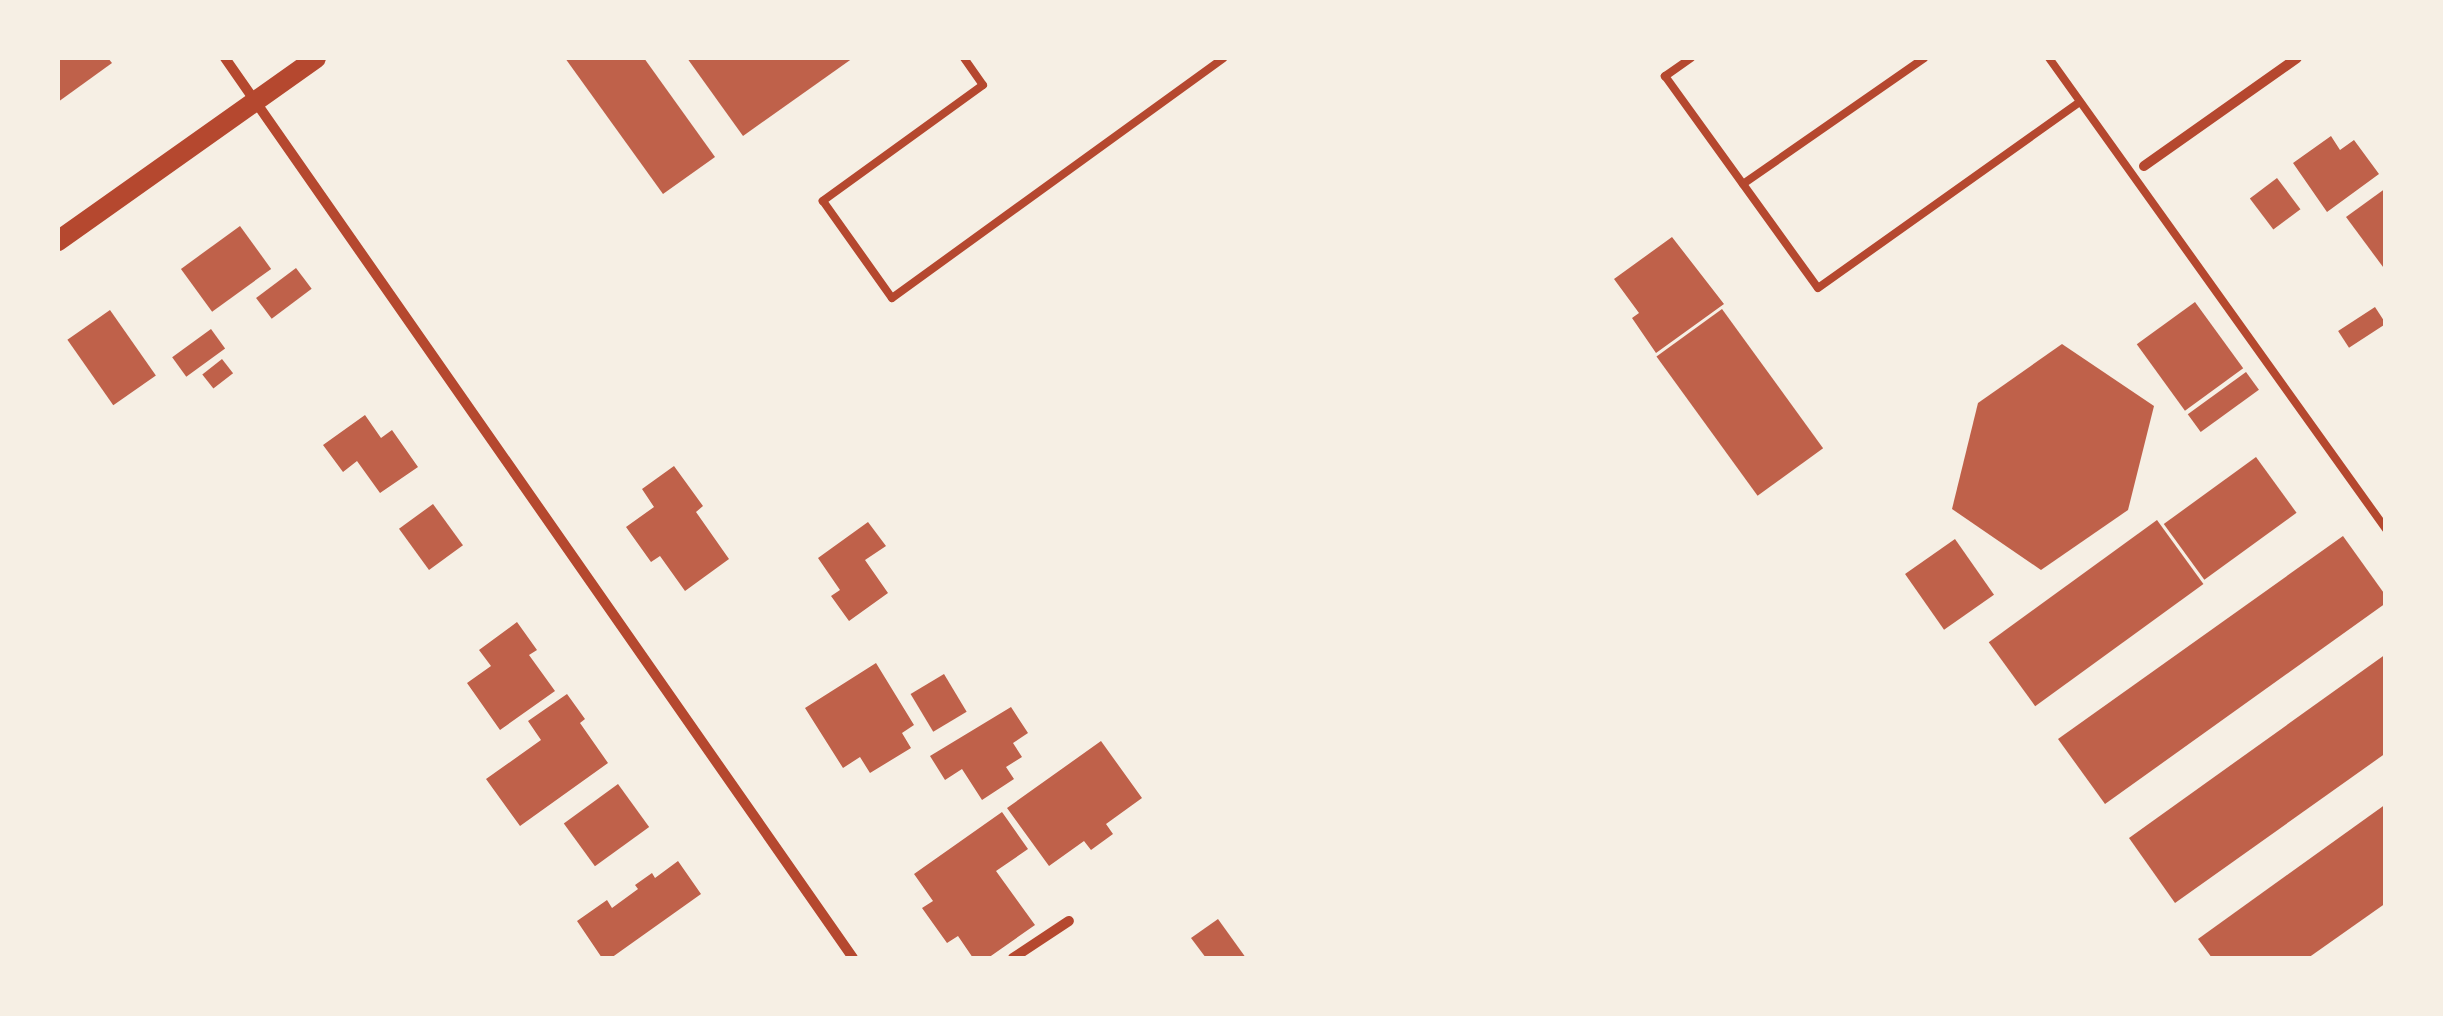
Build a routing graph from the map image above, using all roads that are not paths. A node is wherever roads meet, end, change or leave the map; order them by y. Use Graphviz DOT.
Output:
graph roads {
  1 [pos="226,58"];
  2 [pos="316,58"];
  3 [pos="964,58"];
  4 [pos="1223,58"];
  5 [pos="1690,58"];
  6 [pos="1924,58"];
  7 [pos="2049,58"];
  8 [pos="2297,58"];
  9 [pos="255,100"];
  10 [pos="2080,102"];
  11 [pos="2144,166"];
  12 [pos="1743,184"];
  13 [pos="58,241"];
  14 [pos="2386,529"];
  15 [pos="1069,920"];
  16 [pos="854,958"];
  17 [pos="1013,958"];
  1 -- 9 [label="street"];
  2 -- 9 [label="main road"];
  3 -- 4 [label="lane"];
  5 -- 12 [label="lane"];
  6 -- 12 [label="lane"];
  7 -- 10 [label="lane"];
  8 -- 11 [label="street"];
  9 -- 13 [label="main road"];
  9 -- 16 [label="street"];
  10 -- 12 [label="lane"];
  10 -- 14 [label="lane"];
  15 -- 17 [label="street"];
}
